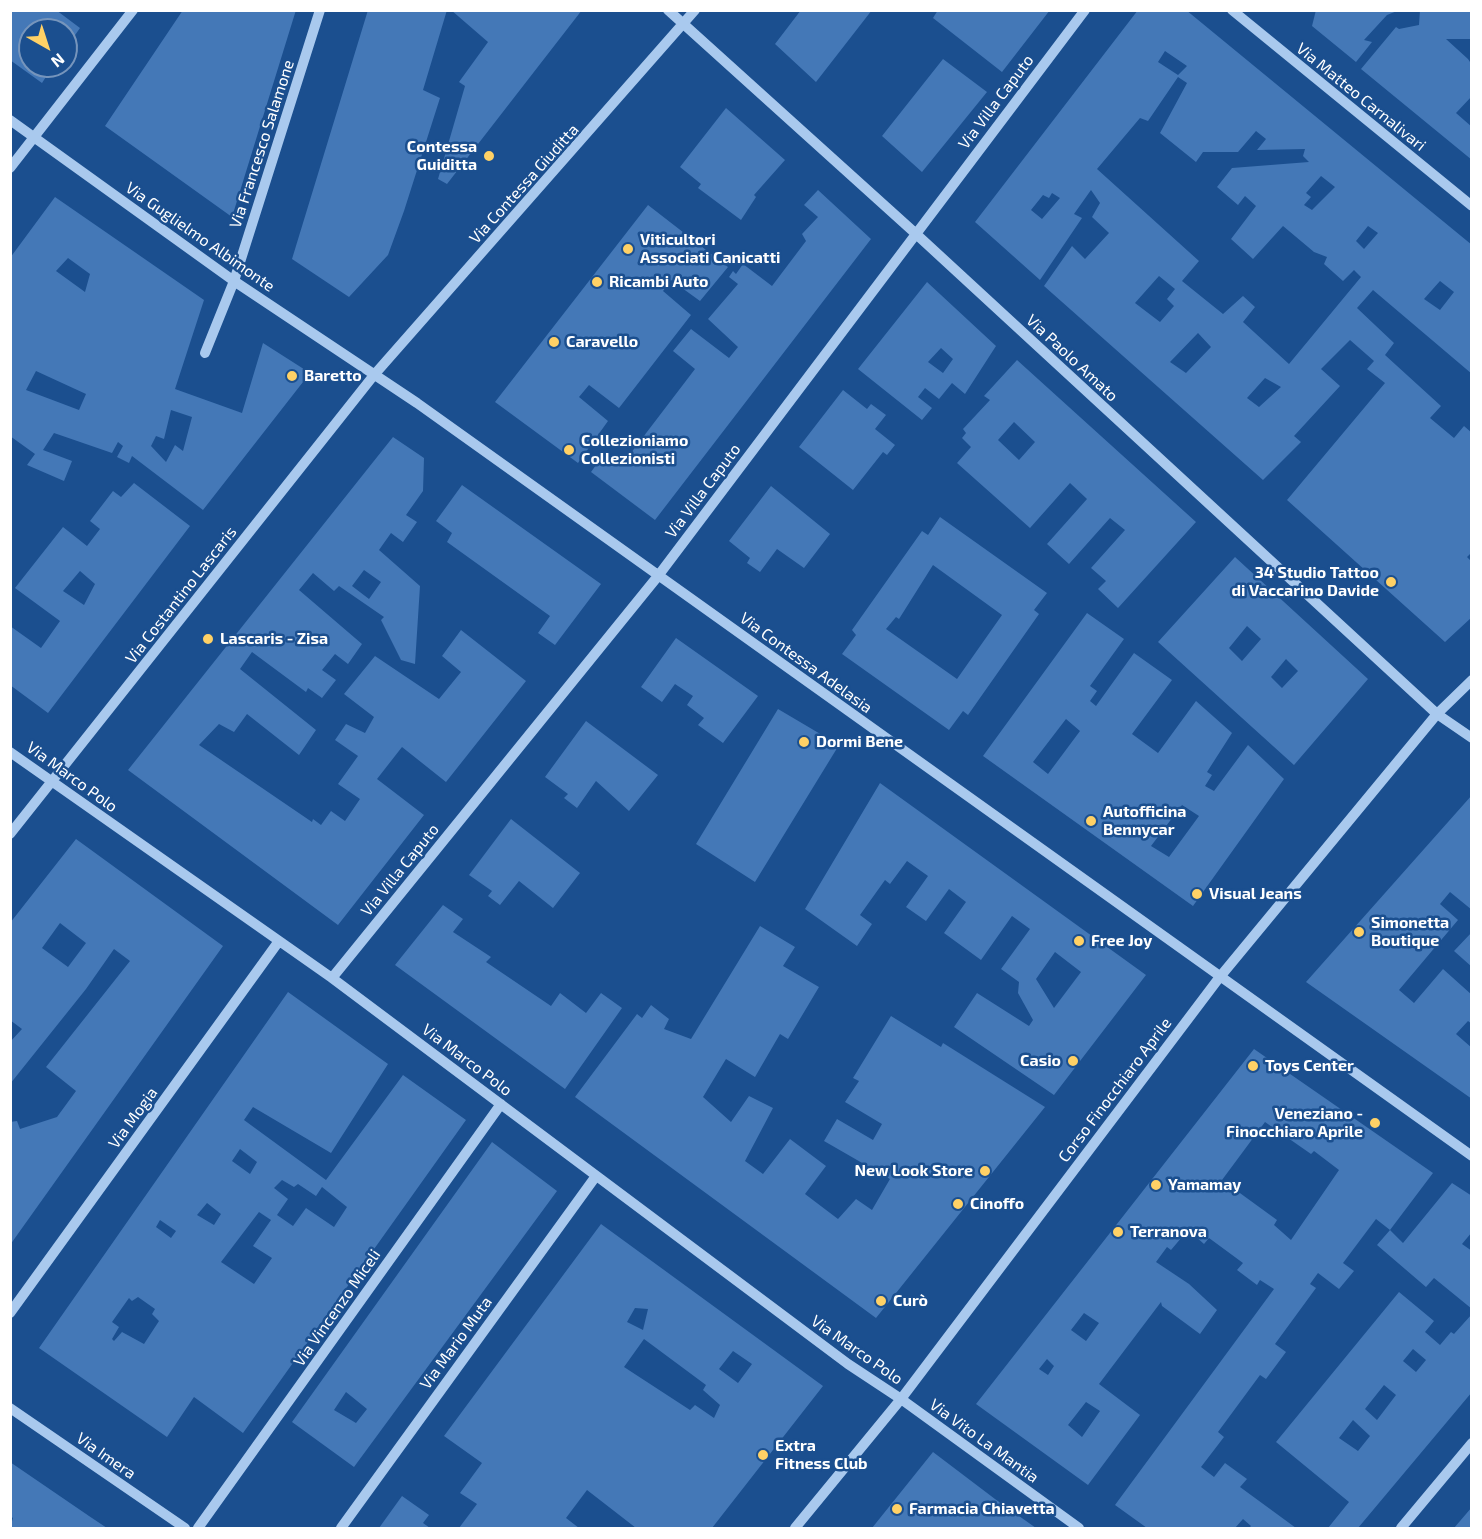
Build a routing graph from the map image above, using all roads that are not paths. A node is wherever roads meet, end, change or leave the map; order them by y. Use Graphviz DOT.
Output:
graph roads {
  1 [pos="133,10"];
  2 [pos="320,10"];
  3 [pos="668,10"];
  4 [pos="695,10"];
  5 [pos="1085,10"];
  6 [pos="1232,10"];
  7 [pos="684,26"];
  8 [pos="10,120"];
  9 [pos="34,137"];
  10 [pos="10,168"];
  11 [pos="1472,206"];
  12 [pos="915,233"];
  13 [pos="234,281"];
  14 [pos="205,353"];
  15 [pos="374,375"];
  16 [pos="658,576"];
  17 [pos="1472,680"];
  18 [pos="1437,714"];
  19 [pos="1472,738"];
  20 [pos="10,752"];
  21 [pos="51,783"];
  22 [pos="10,834"];
  23 [pos="279,941"];
  24 [pos="332,978"];
  25 [pos="1219,978"];
  26 [pos="501,1104"];
  27 [pos="1472,1156"];
  28 [pos="596,1176"];
  29 [pos="10,1313"];
  30 [pos="901,1399"];
  31 [pos="10,1408"];
  32 [pos="1472,1443"];
  33 [pos="184,1528"];
  34 [pos="198,1528"];
  35 [pos="341,1528"];
  36 [pos="795,1528"];
  37 [pos="1079,1528"];
  38 [pos="1401,1528"];
  1 -- 9 [label="street"];
  2 -- 13 [label="street, Via Francesco Salamone"];
  3 -- 7 [label="street, Via Paolo Amato"];
  4 -- 7 [label="street, Via Contessa Giuditta"];
  5 -- 12 [label="street, Via Villa Caputo"];
  6 -- 11 [label="street, Via Matteo Carnalivari"];
  7 -- 12 [label="street, Via Paolo Amato"];
  7 -- 15 [label="street, Via Contessa Giuditta"];
  8 -- 9 [label="street, Via Guglielmo Albimonte"];
  9 -- 10 [label="street"];
  9 -- 13 [label="street, Via Guglielmo Albimonte"];
  12 -- 16 [label="street, Via Villa Caputo"];
  12 -- 18 [label="street, Via Paolo Amato"];
  13 -- 14 [label="street, Via Francesco Salamone"];
  13 -- 15 [label="street, Via Guglielmo Albimonte"];
  15 -- 16 [label="street, Via Contessa Adelasia"];
  15 -- 21 [label="street, Via Costantino Lascaris"];
  16 -- 24 [label="street, Via Villa Caputo"];
  16 -- 25 [label="street, Via Contessa Adelasia"];
  17 -- 18 [label="street, Corso Finocchiaro Aprile"];
  18 -- 19 [label="street, Via Paolo Amato"];
  18 -- 25 [label="street, Corso Finocchiaro Aprile"];
  20 -- 21 [label="street, Via Marco Polo"];
  21 -- 22 [label="street, Via Costantino Lascaris"];
  21 -- 23 [label="street, Via Marco Polo"];
  23 -- 24 [label="street, Via Marco Polo"];
  23 -- 29 [label="street, Via Mogia"];
  24 -- 26 [label="street, Via Marco Polo"];
  25 -- 27 [label="street, Via Contessa Adelasia"];
  25 -- 30 [label="street, Corso Finocchiaro Aprile"];
  26 -- 28 [label="street, Via Marco Polo"];
  26 -- 34 [label="street, Via Vincenzo Miceli"];
  28 -- 30 [label="street, Via Marco Polo"];
  28 -- 35 [label="street, Via Mario Muta"];
  30 -- 36 [label="street, Corso Finocchiaro Aprile"];
  30 -- 37 [label="street, Via Vito La Mantia"];
  31 -- 33 [label="street, Via Imera"];
  32 -- 38 [label="street"];
}
